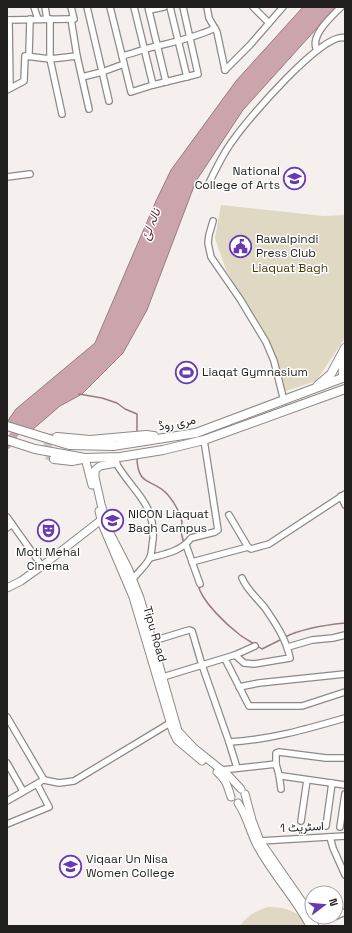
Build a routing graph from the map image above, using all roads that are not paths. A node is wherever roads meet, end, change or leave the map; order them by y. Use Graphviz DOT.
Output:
graph roads {
  1 [pos="34,7"];
  2 [pos="45,7"];
  3 [pos="71,7"];
  4 [pos="87,7"];
  5 [pos="110,7"];
  6 [pos="134,7"];
  7 [pos="164,7"];
  8 [pos="170,7"];
  9 [pos="183,7"];
  10 [pos="207,7"];
  11 [pos="253,7"];
  12 [pos="283,7"];
  13 [pos="341,7"];
  14 [pos="149,9"];
  15 [pos="38,19"];
  16 [pos="49,19"];
  17 [pos="71,19"];
  18 [pos="8,20"];
  19 [pos="30,20"];
  20 [pos="269,23"];
  21 [pos="215,28"];
  22 [pos="189,38"];
  23 [pos="345,38"];
  24 [pos="178,42"];
  25 [pos="157,46"];
  26 [pos="144,50"];
  27 [pos="317,50"];
  28 [pos="30,54"];
  29 [pos="77,56"];
  30 [pos="122,56"];
  31 [pos="50,58"];
  32 [pos="124,64"];
  33 [pos="102,72"];
  34 [pos="82,77"];
  35 [pos="187,77"];
  36 [pos="166,82"];
  37 [pos="153,85"];
  38 [pos="8,89"];
  39 [pos="109,101"];
  40 [pos="89,109"];
  41 [pos="62,114"];
  42 [pos="30,174"];
  43 [pos="7,177"];
  44 [pos="208,184"];
  45 [pos="213,221"];
  46 [pos="345,348"];
  47 [pos="345,352"];
  48 [pos="344,378"];
  49 [pos="345,389"];
  50 [pos="310,391"];
  51 [pos="284,401"];
  52 [pos="7,426"];
  53 [pos="57,437"];
  54 [pos="7,440"];
  55 [pos="129,440"];
  56 [pos="204,440"];
  57 [pos="85,458"];
  58 [pos="130,458"];
  59 [pos="54,459"];
  60 [pos="116,463"];
  61 [pos="343,495"];
  62 [pos="345,505"];
  63 [pos="229,515"];
  64 [pos="7,517"];
  65 [pos="101,520"];
  66 [pos="10,526"];
  67 [pos="186,545"];
  68 [pos="248,547"];
  69 [pos="150,558"];
  70 [pos="192,562"];
  71 [pos="42,566"];
  72 [pos="242,578"];
  73 [pos="133,579"];
  74 [pos="200,584"];
  75 [pos="7,588"];
  76 [pos="345,635"];
  77 [pos="153,641"];
  78 [pos="255,646"];
  79 [pos="288,647"];
  80 [pos="235,655"];
  81 [pos="225,659"];
  82 [pos="202,666"];
  83 [pos="345,674"];
  84 [pos="163,677"];
  85 [pos="239,687"];
  86 [pos="345,692"];
  87 [pos="7,717"];
  88 [pos="345,718"];
  89 [pos="170,723"];
  90 [pos="229,742"];
  91 [pos="345,758"];
  92 [pos="7,764"];
  93 [pos="276,764"];
  94 [pos="237,768"];
  95 [pos="222,770"];
  96 [pos="279,775"];
  97 [pos="44,780"];
  98 [pos="307,780"];
  99 [pos="332,783"];
  100 [pos="37,784"];
  101 [pos="345,785"];
  102 [pos="281,789"];
  103 [pos="22,791"];
  104 [pos="243,791"];
  105 [pos="345,794"];
  106 [pos="231,797"];
  107 [pos="7,801"];
  108 [pos="238,803"];
  109 [pos="301,821"];
  110 [pos="7,824"];
  111 [pos="326,826"];
  112 [pos="340,827"];
  113 [pos="345,836"];
  114 [pos="330,837"];
  115 [pos="260,841"];
  116 [pos="345,875"];
  117 [pos="304,904"];
  118 [pos="310,926"];
  1 -- 15 [label="street"];
  2 -- 16 [label="street"];
  3 -- 17 [label="street"];
  4 -- 33 [label="street"];
  5 -- 30 [label="street"];
  6 -- 26 [label="street"];
  7 -- 14 [label="street"];
  8 -- 24 [label="street"];
  9 -- 22 [label="street"];
  10 -- 21 [label="street"];
  11 -- 20 [label="street"];
  12 -- 20 [label="street"];
  13 -- 27 [label="street"];
  14 -- 25 [label="street"];
  15 -- 16 [label="street"];
  15 -- 19 [label="street"];
  16 -- 17 [label="street"];
  16 -- 31 [label="street"];
  17 -- 29 [label="street"];
  18 -- 19 [label="street"];
  18 -- 38 [label="street"];
  19 -- 28 [label="street"];
  20 -- 21 [label="street"];
  21 -- 22 [label="street"];
  22 -- 24 [label="street"];
  22 -- 35 [label="street"];
  23 -- 27 [label="street"];
  24 -- 25 [label="street"];
  24 -- 35 [label="street"];
  25 -- 26 [label="street"];
  25 -- 36 [label="street"];
  26 -- 30 [label="street"];
  26 -- 37 [label="street"];
  27 -- 44 [label="street"];
  29 -- 31 [label="street"];
  29 -- 34 [label="street"];
  30 -- 32 [label="street"];
  31 -- 38 [label="street"];
  31 -- 41 [label="street"];
  32 -- 33 [label="street"];
  32 -- 37 [label="street"];
  33 -- 34 [label="street"];
  33 -- 39 [label="street"];
  34 -- 40 [label="street"];
  35 -- 36 [label="street"];
  36 -- 37 [label="street"];
  42 -- 43 [label="street"];
  45 -- 51 [label="street"];
  46 -- 50 [label="main road"];
  47 -- 48 [label="main road"];
  48 -- 50 [label="main road, مری روڈ"];
  49 -- 56 [label="main road, مری روڈ"];
  50 -- 51 [label="main road, مری روڈ"];
  51 -- 55 [label="main road, مری روڈ"];
  52 -- 55 [label="main road, مری روڈ"];
  53 -- 55 [label="main road"];
  54 -- 57 [label="main road, مری روڈ"];
  56 -- 58 [label="main road, مری روڈ"];
  56 -- 67 [label="street"];
  57 -- 58 [label="main road, مری روڈ"];
  57 -- 59 [label="main road"];
  57 -- 65 [label="main road, Tipu Road"];
  58 -- 60 [label="main road"];
  60 -- 69 [label="street"];
  60 -- 73 [label="main road"];
  61 -- 62 [label="street"];
  61 -- 68 [label="street"];
  63 -- 68 [label="street"];
  64 -- 66 [label="street"];
  65 -- 71 [label="main road"];
  65 -- 89 [label="main road, Tipu Road"];
  66 -- 71 [label="street"];
  67 -- 69 [label="street"];
  67 -- 70 [label="street"];
  68 -- 70 [label="street"];
  69 -- 73 [label="street"];
  70 -- 74 [label="street"];
  71 -- 75 [label="main road"];
  72 -- 79 [label="street"];
  73 -- 77 [label="main road"];
  76 -- 79 [label="street"];
  77 -- 82 [label="street"];
  77 -- 84 [label="main road"];
  78 -- 80 [label="street"];
  79 -- 80 [label="street"];
  80 -- 81 [label="street"];
  81 -- 82 [label="street"];
  81 -- 85 [label="street"];
  82 -- 84 [label="street"];
  82 -- 90 [label="street"];
  83 -- 85 [label="street"];
  84 -- 95 [label="main road"];
  85 -- 86 [label="street"];
  87 -- 97 [label="street"];
  88 -- 90 [label="street"];
  89 -- 97 [label="street"];
  89 -- 106 [label="main road, Tipu Road"];
  90 -- 94 [label="street"];
  91 -- 93 [label="street"];
  92 -- 103 [label="street"];
  93 -- 94 [label="street"];
  93 -- 96 [label="street"];
  94 -- 95 [label="street"];
  95 -- 104 [label="main road"];
  96 -- 98 [label="street"];
  96 -- 102 [label="street"];
  97 -- 100 [label="street"];
  98 -- 99 [label="street"];
  98 -- 109 [label="street"];
  99 -- 101 [label="street"];
  99 -- 111 [label="street"];
  100 -- 103 [label="street"];
  100 -- 110 [label="street"];
  103 -- 107 [label="street"];
  104 -- 106 [label="main road"];
  104 -- 108 [label="main road"];
  104 -- 115 [label="main road"];
  105 -- 112 [label="street"];
  106 -- 108 [label="main road"];
  108 -- 118 [label="main road"];
  113 -- 114 [label="street, اسٹریٹ 1"];
  114 -- 115 [label="street, اسٹریٹ 1"];
  114 -- 116 [label="street"];
  115 -- 117 [label="main road"];
}
